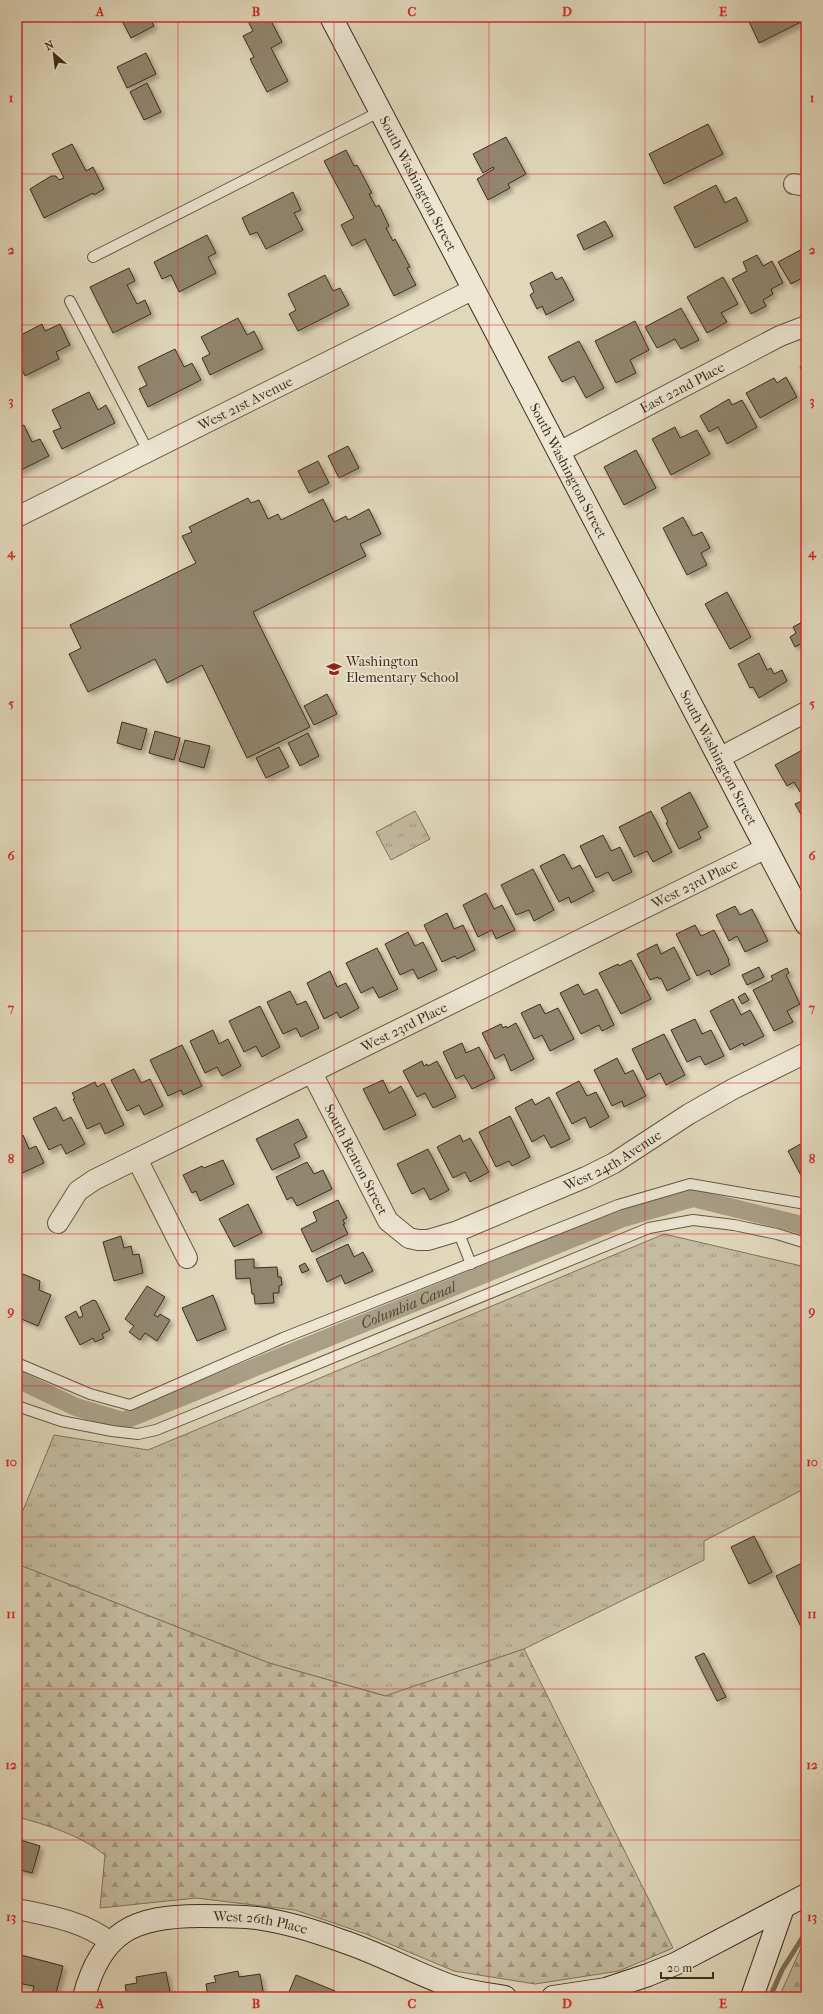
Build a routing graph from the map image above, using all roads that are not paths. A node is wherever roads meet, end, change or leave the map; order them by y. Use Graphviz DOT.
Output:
graph roads {
  1 [pos="331,17"];
  2 [pos="381,110"];
  3 [pos="93,257"];
  4 [pos="474,289"];
  5 [pos="70,301"];
  6 [pos="806,326"];
  7 [pos="148,451"];
  8 [pos="559,452"];
  9 [pos="17,517"];
  10 [pos="806,712"];
  11 [pos="719,758"];
  12 [pos="766,848"];
  13 [pos="806,924"];
  14 [pos="806,1054"];
  15 [pos="312,1073"];
  16 [pos="137,1158"];
  17 [pos="806,1204"];
  18 [pos="58,1223"];
  19 [pos="458,1231"];
  20 [pos="409,1238"];
  21 [pos="806,1243"];
  22 [pos="187,1258"];
  23 [pos="471,1264"];
  24 [pos="17,1363"];
  25 [pos="17,1406"];
  26 [pos="806,1895"];
  27 [pos="17,1908"];
  28 [pos="783,1908"];
  29 [pos="110,1942"];
  30 [pos="84,1997"];
  31 [pos="505,1997"];
  32 [pos="553,1997"];
  33 [pos="752,1997"];
  1 -- 2 [label="main road, South Washington Street"];
  2 -- 3 [label="lane"];
  2 -- 4 [label="main road, South Washington Street"];
  4 -- 7 [label="street, West 21st Avenue"];
  4 -- 8 [label="main road, South Washington Street"];
  5 -- 7 [label="lane"];
  6 -- 8 [label="street, East 22nd Place"];
  7 -- 9 [label="street, West 21st Avenue"];
  8 -- 11 [label="main road, South Washington Street"];
  10 -- 11 [label="street"];
  11 -- 12 [label="main road, South Washington Street"];
  12 -- 13 [label="main road, South Washington Street"];
  12 -- 15 [label="street, West 23rd Place"];
  14 -- 19 [label="street, West 24th Avenue"];
  15 -- 16 [label="street, West 23rd Place"];
  15 -- 20 [label="street, South Benton Street"];
  16 -- 18 [label="street, West 23rd Place"];
  16 -- 22 [label="street"];
  17 -- 23 [label="lane"];
  19 -- 20 [label="street, West 24th Avenue"];
  19 -- 23 [label="lane"];
  21 -- 25 [label="lane"];
  23 -- 24 [label="lane"];
  26 -- 28 [label="main road"];
  27 -- 29 [label="street"];
  28 -- 32 [label="main road"];
  28 -- 33 [label="main road"];
  29 -- 30 [label="main road, West 26th Place"];
  29 -- 31 [label="main road, West 26th Place"];
}
